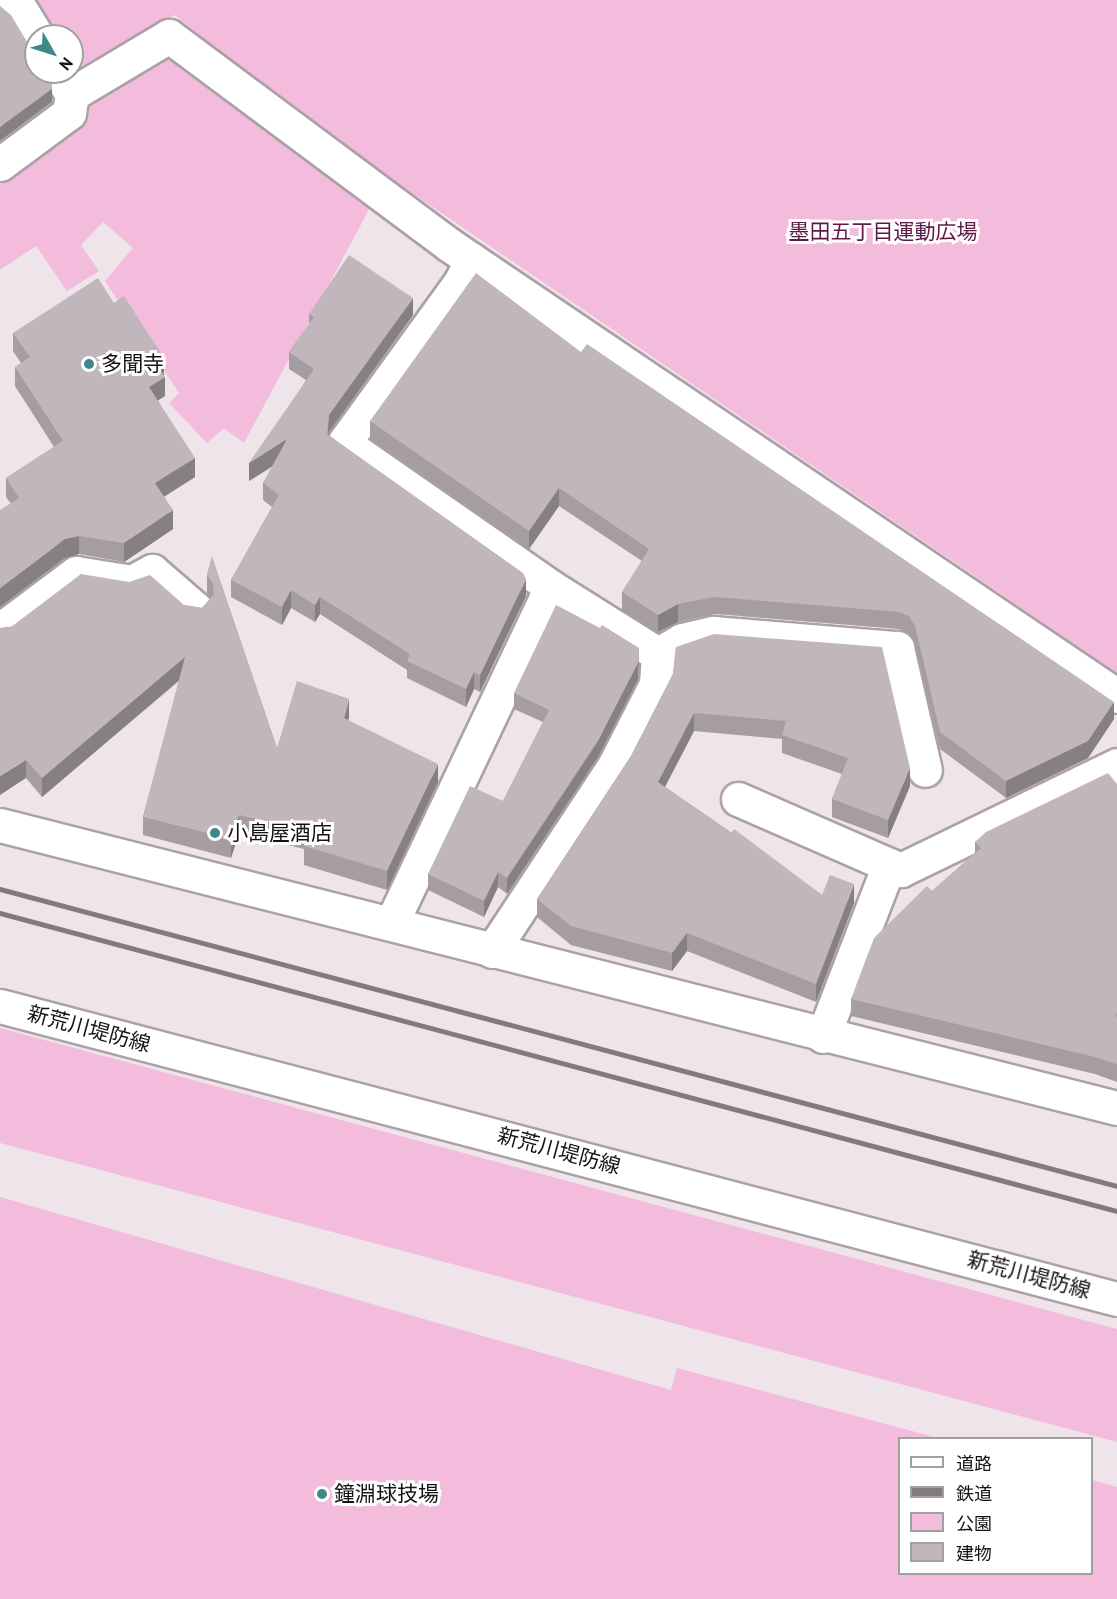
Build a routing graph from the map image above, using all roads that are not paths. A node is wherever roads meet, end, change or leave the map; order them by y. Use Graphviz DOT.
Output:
graph roads {
  1 [pos="15,0"];
  2 [pos="30,24"];
  3 [pos="84,74"];
  4 [pos="65,84"];
  5 [pos="0,164"];
  6 [pos="472,260"];
  7 [pos="551,587"];
  8 [pos="196,609"];
  9 [pos="0,630"];
  10 [pos="658,654"];
  11 [pos="1117,696"];
  12 [pos="1117,765"];
  13 [pos="925,770"];
  14 [pos="738,799"];
  15 [pos="0,825"];
  16 [pos="890,865"];
  17 [pos="392,922"];
  18 [pos="492,951"];
  19 [pos="0,1006"];
  20 [pos="823,1036"];
  21 [pos="1117,1108"];
  22 [pos="1117,1299"];
  1 -- 2 [label="street"];
  3 -- 6 [label="street"];
  4 -- 5 [label="street"];
  6 -- 7 [label="street"];
  6 -- 11 [label="street"];
  7 -- 10 [label="street"];
  7 -- 17 [label="street"];
  8 -- 9 [label="street"];
  10 -- 13 [label="street"];
  10 -- 18 [label="street"];
  12 -- 16 [label="street"];
  14 -- 16 [label="street"];
  15 -- 17 [label="street"];
  16 -- 20 [label="street"];
  17 -- 18 [label="street"];
  18 -- 20 [label="street"];
  19 -- 22 [label="street, 新荒川堤防線"];
  20 -- 21 [label="street"];
}
